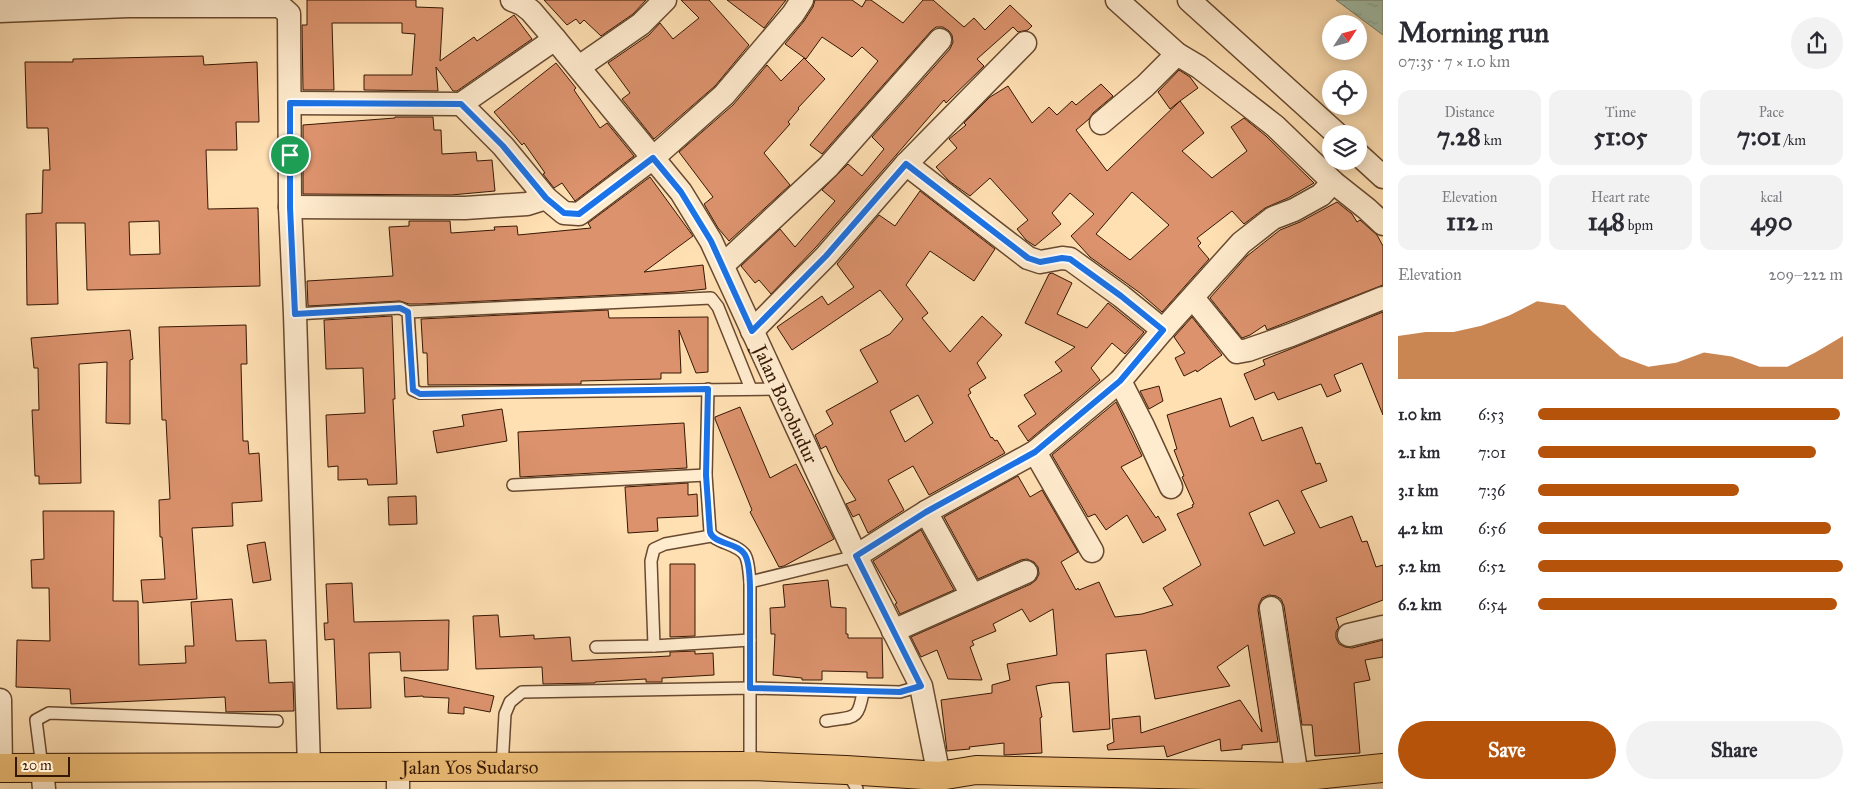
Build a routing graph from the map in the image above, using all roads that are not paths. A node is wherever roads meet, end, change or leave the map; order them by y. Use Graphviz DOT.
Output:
graph roads {
  1 [pos="512,0"];
  2 [pos="665,0"];
  3 [pos="802,0"];
  4 [pos="1117,0"];
  5 [pos="1189,0"];
  6 [pos="127,3"];
  7 [pos="285,5"];
  8 [pos="0,11"];
  9 [pos="555,39"];
  10 [pos="940,40"];
  11 [pos="1026,44"];
  12 [pos="1177,54"];
  13 [pos="579,68"];
  14 [pos="290,103"];
  15 [pos="461,104"];
  16 [pos="1101,124"];
  17 [pos="1327,125"];
  18 [pos="653,158"];
  19 [pos="1367,163"];
  20 [pos="906,164"];
  21 [pos="1383,178"];
  22 [pos="1333,182"];
  23 [pos="546,198"];
  24 [pos="290,207"];
  25 [pos="1383,224"];
  26 [pos="723,265"];
  27 [pos="1193,298"];
  28 [pos="1383,298"];
  29 [pos="408,312"];
  30 [pos="295,314"];
  31 [pos="1163,330"];
  32 [pos="752,331"];
  33 [pos="1120,381"];
  34 [pos="708,389"];
  35 [pos="751,389"];
  36 [pos="778,389"];
  37 [pos="1035,452"];
  38 [pos="706,475"];
  39 [pos="513,485"];
  40 [pos="1171,487"];
  41 [pos="926,512"];
  42 [pos="711,536"];
  43 [pos="1092,551"];
  44 [pos="856,556"];
  45 [pos="1026,572"];
  46 [pos="750,582"];
  47 [pos="972,596"];
  48 [pos="1271,608"];
  49 [pos="1383,627"];
  50 [pos="893,631"];
  51 [pos="1349,634"];
  52 [pos="750,640"];
  53 [pos="596,646"];
  54 [pos="654,646"];
  55 [pos="921,686"];
  56 [pos="750,688"];
  57 [pos="864,692"];
  58 [pos="0,700"];
  59 [pos="277,720"];
  60 [pos="826,721"];
  61 [pos="750,766"];
  62 [pos="309,767"];
  63 [pos="502,767"];
  64 [pos="0,768"];
  65 [pos="1383,768"];
  66 [pos="939,776"];
  67 [pos="1297,777"];
  68 [pos="43,778"];
  69 [pos="398,778"];
  70 [pos="852,779"];
  71 [pos="906,781"];
  72 [pos="977,789"];
  1 -- 9 [label="street, Jalan Borobudur"];
  2 -- 13 [label="street"];
  3 -- 18 [label="street"];
  4 -- 12 [label="street"];
  5 -- 17 [label="street"];
  6 -- 7 [label="street"];
  6 -- 8 [label="street"];
  7 -- 14 [label="street"];
  9 -- 13 [label="street, Jalan Borobudur"];
  9 -- 15 [label="street"];
  10 -- 26 [label="street"];
  11 -- 20 [label="street"];
  12 -- 16 [label="street"];
  12 -- 22 [label="street"];
  13 -- 18 [label="street, Jalan Borobudur"];
  14 -- 15 [label="street"];
  14 -- 24 [label="street"];
  15 -- 23 [label="street"];
  18 -- 23 [label="street"];
  18 -- 26 [label="street, Jalan Borobudur"];
  19 -- 21 [label="street"];
  20 -- 31 [label="street"];
  20 -- 32 [label="street"];
  22 -- 25 [label="street"];
  22 -- 27 [label="street"];
  23 -- 24 [label="street"];
  24 -- 30 [label="street"];
  26 -- 32 [label="street, Jalan Borobudur"];
  27 -- 28 [label="street"];
  27 -- 31 [label="street"];
  29 -- 30 [label="lane"];
  29 -- 34 [label="lane"];
  29 -- 35 [label="lane"];
  30 -- 62 [label="street"];
  31 -- 33 [label="street"];
  32 -- 36 [label="street, Jalan Borobudur"];
  33 -- 37 [label="street"];
  33 -- 40 [label="street"];
  34 -- 35 [label="lane"];
  34 -- 38 [label="lane"];
  35 -- 36 [label="lane"];
  36 -- 44 [label="street, Jalan Borobudur"];
  37 -- 41 [label="street"];
  37 -- 43 [label="street"];
  38 -- 39 [label="lane"];
  38 -- 42 [label="lane"];
  41 -- 44 [label="street"];
  41 -- 47 [label="street"];
  42 -- 46 [label="lane"];
  42 -- 54 [label="lane"];
  44 -- 46 [label="lane"];
  44 -- 50 [label="street, Jalan Borobudur"];
  45 -- 47 [label="street"];
  46 -- 52 [label="lane"];
  47 -- 50 [label="street"];
  48 -- 67 [label="street"];
  49 -- 51 [label="street"];
  50 -- 55 [label="street, Jalan Borobudur"];
  52 -- 54 [label="lane"];
  52 -- 56 [label="lane"];
  53 -- 54 [label="lane"];
  55 -- 57 [label="lane"];
  55 -- 66 [label="street, Jalan Borobudur"];
  56 -- 57 [label="lane"];
  56 -- 61 [label="lane"];
  56 -- 63 [label="lane"];
  57 -- 60 [label="lane"];
  58 -- 64 [label="street"];
  59 -- 68 [label="lane"];
  61 -- 63 [label="highway, Jalan Yos Sudarso"];
  61 -- 70 [label="highway, Jalan Yos Sudarso"];
  62 -- 68 [label="highway, Jalan Yos Sudarso"];
  62 -- 69 [label="highway, Jalan Yos Sudarso"];
  63 -- 69 [label="highway, Jalan Yos Sudarso"];
  64 -- 68 [label="highway, Jalan Yos Sudarso"];
  65 -- 67 [label="highway, Jalan Yos Sudarso"];
  66 -- 67 [label="highway, Jalan Yos Sudarso"];
  66 -- 71 [label="highway, Jalan Yos Sudarso"];
  66 -- 72 [label="highway, Jalan Yos Sudarso"];
  70 -- 71 [label="highway, Jalan Yos Sudarso"];
}
